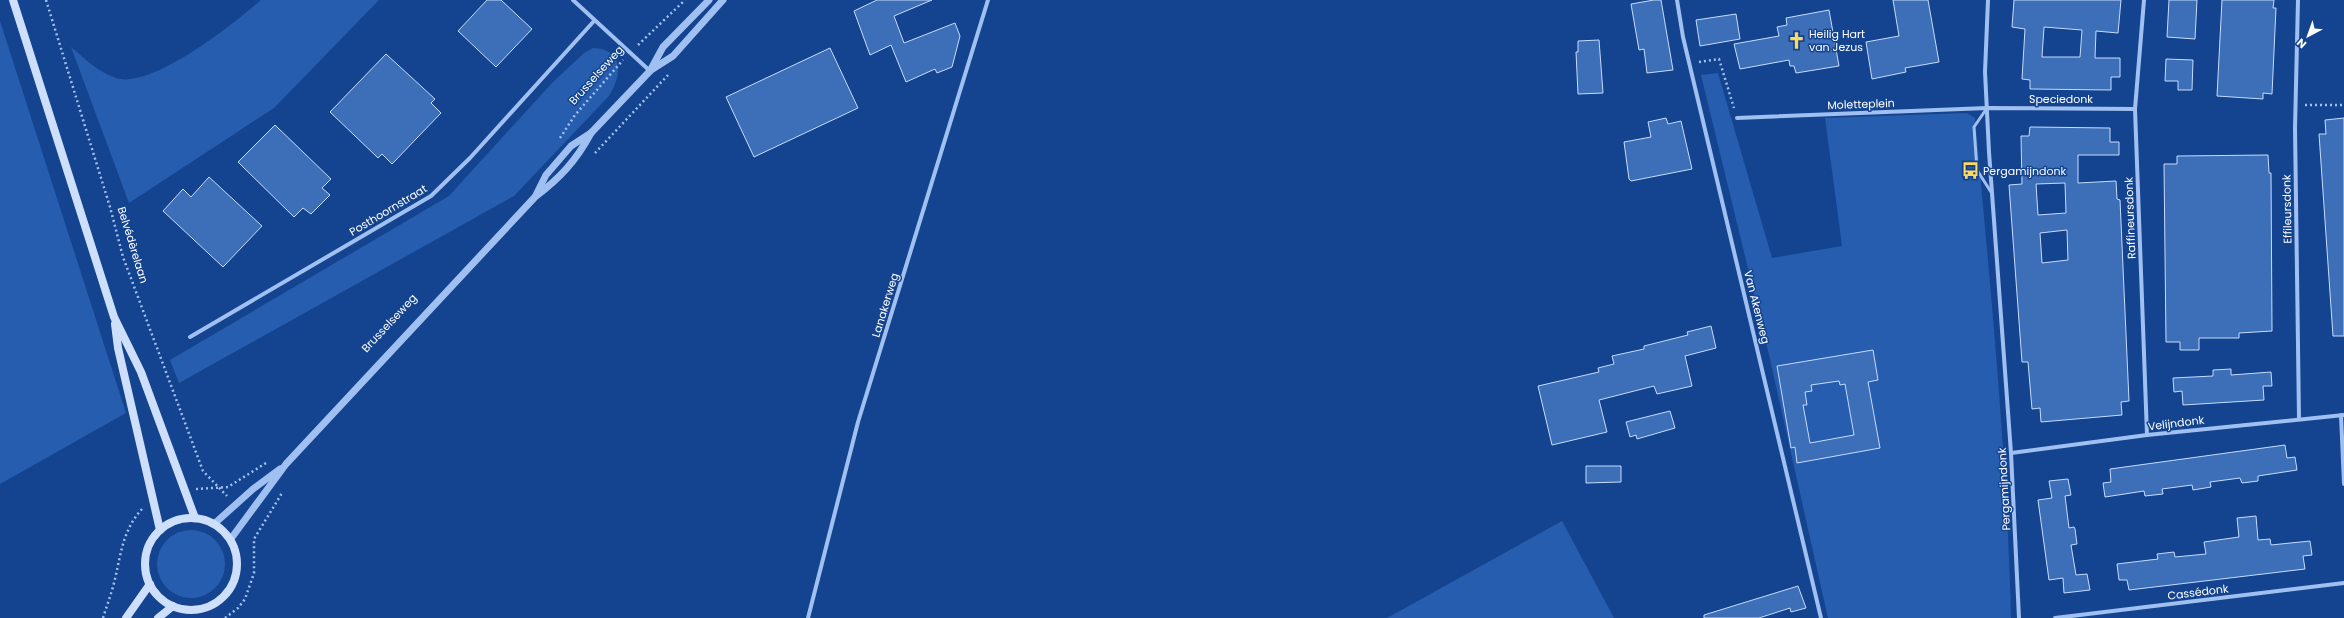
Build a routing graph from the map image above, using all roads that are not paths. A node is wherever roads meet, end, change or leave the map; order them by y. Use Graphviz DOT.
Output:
graph roads {
  1 [pos="13,0"];
  2 [pos="573,0"];
  3 [pos="709,0"];
  4 [pos="723,0"];
  5 [pos="988,0"];
  6 [pos="1677,0"];
  7 [pos="1988,0"];
  8 [pos="2144,0"];
  9 [pos="2298,0"];
  10 [pos="594,20"];
  11 [pos="650,71"];
  12 [pos="1987,108"];
  13 [pos="2135,109"];
  14 [pos="1737,118"];
  15 [pos="591,133"];
  16 [pos="1991,192"];
  17 [pos="535,197"];
  18 [pos="114,317"];
  19 [pos="190,337"];
  20 [pos="2342,415"];
  21 [pos="2300,418"];
  22 [pos="2147,435"];
  23 [pos="2011,453"];
  24 [pos="286,464"];
  25 [pos="2344,484"];
  26 [pos="195,518"];
  27 [pos="214,524"];
  28 [pos="160,530"];
  29 [pos="230,540"];
  30 [pos="2344,583"];
  31 [pos="150,584"];
  32 [pos="172,606"];
  33 [pos="126,618"];
  34 [pos="158,618"];
  35 [pos="808,618"];
  36 [pos="1822,618"];
  37 [pos="2020,618"];
  38 [pos="2055,618"];
  1 -- 18 [label="main road"];
  2 -- 10 [label="street"];
  3 -- 11 [label="street, Brusselseweg"];
  4 -- 11 [label="street, Brusselseweg"];
  5 -- 35 [label="street, Lanakerweg"];
  6 -- 36 [label="street, Van Akenweg"];
  7 -- 12 [label="street, Pergamijndonk"];
  8 -- 13 [label="street, Raffineursdonk"];
  9 -- 21 [label="street, Effileursdonk"];
  10 -- 11 [label="street"];
  10 -- 19 [label="street, Posthoornstraat"];
  11 -- 15 [label="street, Brusselseweg"];
  12 -- 13 [label="street, Speciedonk"];
  12 -- 14 [label="street, Moletteplein"];
  12 -- 16 [label="street, Pergamijndonk"];
  12 -- 16 [label="lane"];
  13 -- 22 [label="street, Raffineursdonk"];
  15 -- 17 [label="street, Brusselseweg"];
  15 -- 17 [label="street, Brusselseweg"];
  16 -- 23 [label="street, Pergamijndonk"];
  17 -- 24 [label="street, Brusselseweg"];
  18 -- 26 [label="main road"];
  18 -- 28 [label="main road"];
  20 -- 21 [label="street, Velijndonk"];
  20 -- 25 [label="street"];
  21 -- 22 [label="street, Velijndonk"];
  22 -- 23 [label="street, Velijndonk"];
  23 -- 37 [label="street, Pergamijndonk"];
  24 -- 27 [label="street, Brusselseweg"];
  24 -- 29 [label="street, Brusselseweg"];
  26 -- 27 [label="main road"];
  26 -- 28 [label="main road"];
  27 -- 29 [label="main road"];
  28 -- 31 [label="main road"];
  29 -- 32 [label="main road"];
  30 -- 38 [label="street, Cassédonk"];
  31 -- 32 [label="main road"];
  31 -- 33 [label="main road"];
  32 -- 34 [label="main road"];
}
